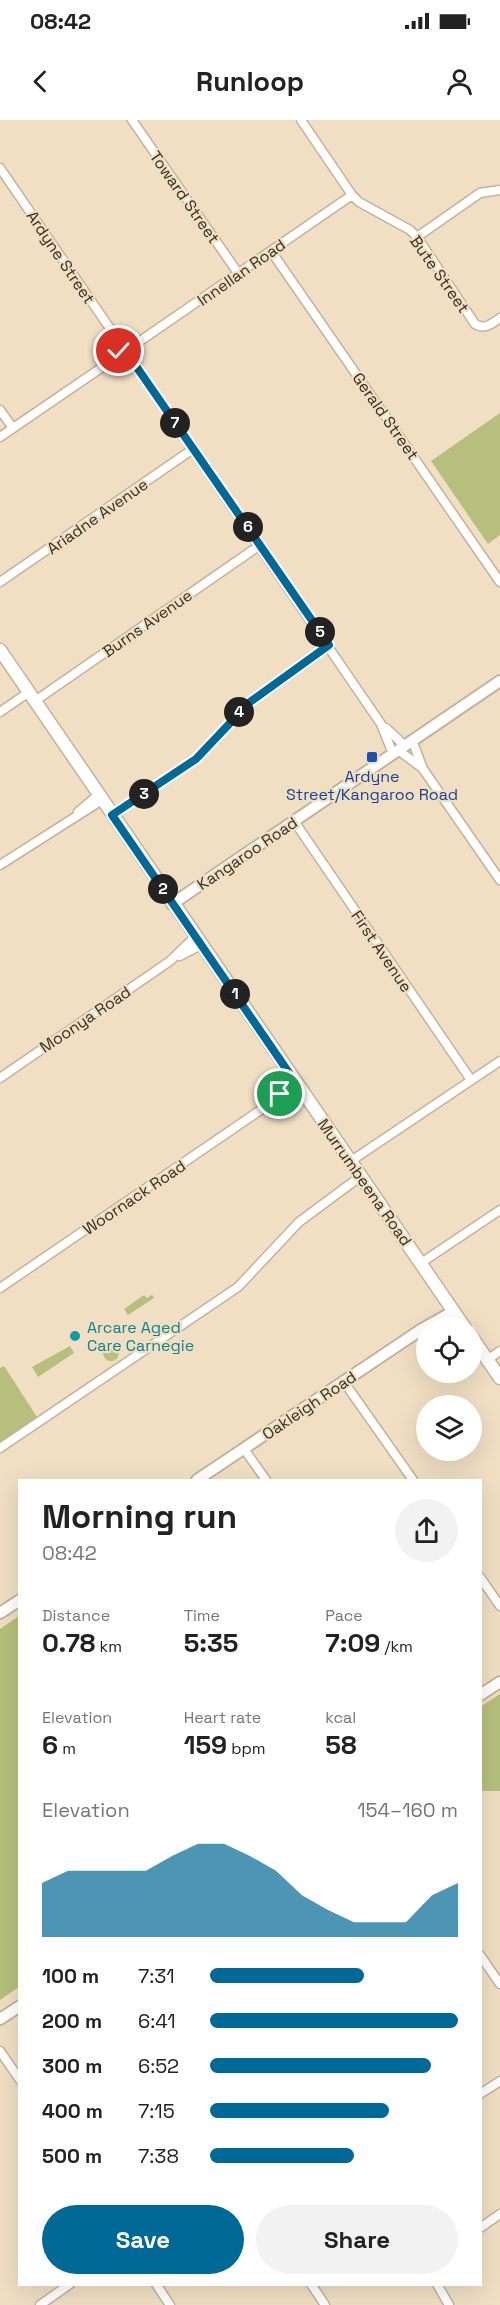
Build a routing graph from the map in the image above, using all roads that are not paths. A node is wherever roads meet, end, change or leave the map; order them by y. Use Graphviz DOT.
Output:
graph roads {
  1 [pos="132,120"];
  2 [pos="301,120"];
  3 [pos="0,168"];
  4 [pos="500,190"];
  5 [pos="352,195"];
  6 [pos="417,237"];
  7 [pos="271,251"];
  8 [pos="238,273"];
  9 [pos="500,318"];
  10 [pos="125,351"];
  11 [pos="0,410"];
  12 [pos="13,428"];
  13 [pos="0,437"];
  14 [pos="193,449"];
  15 [pos="260,545"];
  16 [pos="0,582"];
  17 [pos="500,582"];
  18 [pos="329,645"];
  19 [pos="0,650"];
  20 [pos="500,681"];
  21 [pos="32,696"];
  22 [pos="0,712"];
  23 [pos="381,724"];
  24 [pos="402,748"];
  25 [pos="423,769"];
  26 [pos="100,797"];
  27 [pos="112,815"];
  28 [pos="294,821"];
  29 [pos="0,865"];
  30 [pos="500,880"];
  31 [pos="172,904"];
  32 [pos="198,941"];
  33 [pos="500,1061"];
  34 [pos="0,1078"];
  35 [pos="471,1080"];
  36 [pos="298,1085"];
  37 [pos="351,1161"];
  38 [pos="363,1179"];
  39 [pos="500,1210"];
  40 [pos="421,1263"];
  41 [pos="0,1288"];
  42 [pos="452,1308"];
  43 [pos="458,1317"];
  44 [pos="500,1351"];
  45 [pos="482,1352"];
  46 [pos="487,1360"];
  47 [pos="500,1378"];
  48 [pos="344,1382"];
  49 [pos="0,1448"];
  50 [pos="244,1449"];
  51 [pos="199,1479"];
  52 [pos="265,1479"];
  53 [pos="412,1479"];
  54 [pos="482,1580"];
  55 [pos="18,1601"];
  56 [pos="500,1606"];
  57 [pos="0,1613"];
  58 [pos="500,1682"];
  59 [pos="482,1694"];
  60 [pos="482,1958"];
  61 [pos="500,1984"];
  62 [pos="18,2007"];
  63 [pos="0,2019"];
  64 [pos="0,2051"];
  65 [pos="18,2077"];
  66 [pos="500,2080"];
  67 [pos="482,2093"];
  68 [pos="500,2214"];
  69 [pos="482,2227"];
  70 [pos="67,2286"];
  71 [pos="157,2286"];
  72 [pos="312,2286"];
  73 [pos="438,2286"];
  74 [pos="40,2305"];
  75 [pos="170,2305"];
  76 [pos="325,2305"];
  77 [pos="449,2305"];
  1 -- 8 [label="street, Toward Street"];
  2 -- 5 [label="street, Bute Street"];
  3 -- 10 [label="street, Ardyne Street"];
  4 -- 6 [label="street"];
  5 -- 6 [label="street, Bute Street"];
  5 -- 7 [label="street, Innellan Road"];
  6 -- 9 [label="street, Bute Street"];
  7 -- 8 [label="street, Innellan Road"];
  7 -- 17 [label="street, Gerald Street"];
  8 -- 10 [label="street, Innellan Road"];
  10 -- 12 [label="street, Innellan Road"];
  10 -- 14 [label="street, Ardyne Street"];
  11 -- 12 [label="street"];
  12 -- 13 [label="street, Innellan Road"];
  14 -- 15 [label="street, Ardyne Street"];
  14 -- 16 [label="street, Ariadne Avenue"];
  15 -- 18 [label="street, Ardyne Street"];
  15 -- 21 [label="street, Burns Avenue"];
  18 -- 23 [label="street, Ardyne Street"];
  18 -- 27 [label="street"];
  19 -- 21 [label="main road, Murrumbeena Road"];
  20 -- 24 [label="street, Kangaroo Road"];
  21 -- 22 [label="street, Burns Avenue"];
  21 -- 26 [label="main road, Murrumbeena Road"];
  23 -- 24 [label="street, Ardyne Street"];
  23 -- 24 [label="street, Ardyne Street"];
  24 -- 25 [label="street"];
  24 -- 25 [label="street"];
  24 -- 28 [label="street, Kangaroo Road"];
  25 -- 30 [label="street"];
  26 -- 27 [label="main road, Murrumbeena Road"];
  26 -- 29 [label="street"];
  27 -- 31 [label="main road, Murrumbeena Road"];
  28 -- 31 [label="street, Kangaroo Road"];
  28 -- 35 [label="street, First Avenue"];
  31 -- 32 [label="main road, Murrumbeena Road"];
  32 -- 34 [label="street, Moonya Road"];
  32 -- 36 [label="main road, Murrumbeena Road"];
  33 -- 35 [label="street"];
  35 -- 37 [label="street"];
  36 -- 37 [label="main road, Murrumbeena Road"];
  36 -- 41 [label="street, Woornack Road"];
  37 -- 38 [label="main road, Murrumbeena Road"];
  38 -- 40 [label="main road, Murrumbeena Road"];
  38 -- 49 [label="street"];
  39 -- 40 [label="street"];
  40 -- 42 [label="main road, Murrumbeena Road"];
  42 -- 43 [label="main road, Murrumbeena Road"];
  42 -- 48 [label="street, Oakleigh Road"];
  44 -- 46 [label="street"];
  45 -- 46 [label="main road"];
  46 -- 47 [label="main road"];
  48 -- 50 [label="street, Oakleigh Road"];
  48 -- 53 [label="street"];
  50 -- 51 [label="street, Oakleigh Road"];
  50 -- 52 [label="street"];
  54 -- 56 [label="street"];
  55 -- 57 [label="street"];
  58 -- 59 [label="street"];
  60 -- 61 [label="street"];
  62 -- 63 [label="street"];
  64 -- 65 [label="street"];
  66 -- 67 [label="street"];
  68 -- 69 [label="street"];
  70 -- 74 [label="street"];
  71 -- 75 [label="street"];
  72 -- 76 [label="street"];
  73 -- 77 [label="street"];
}
